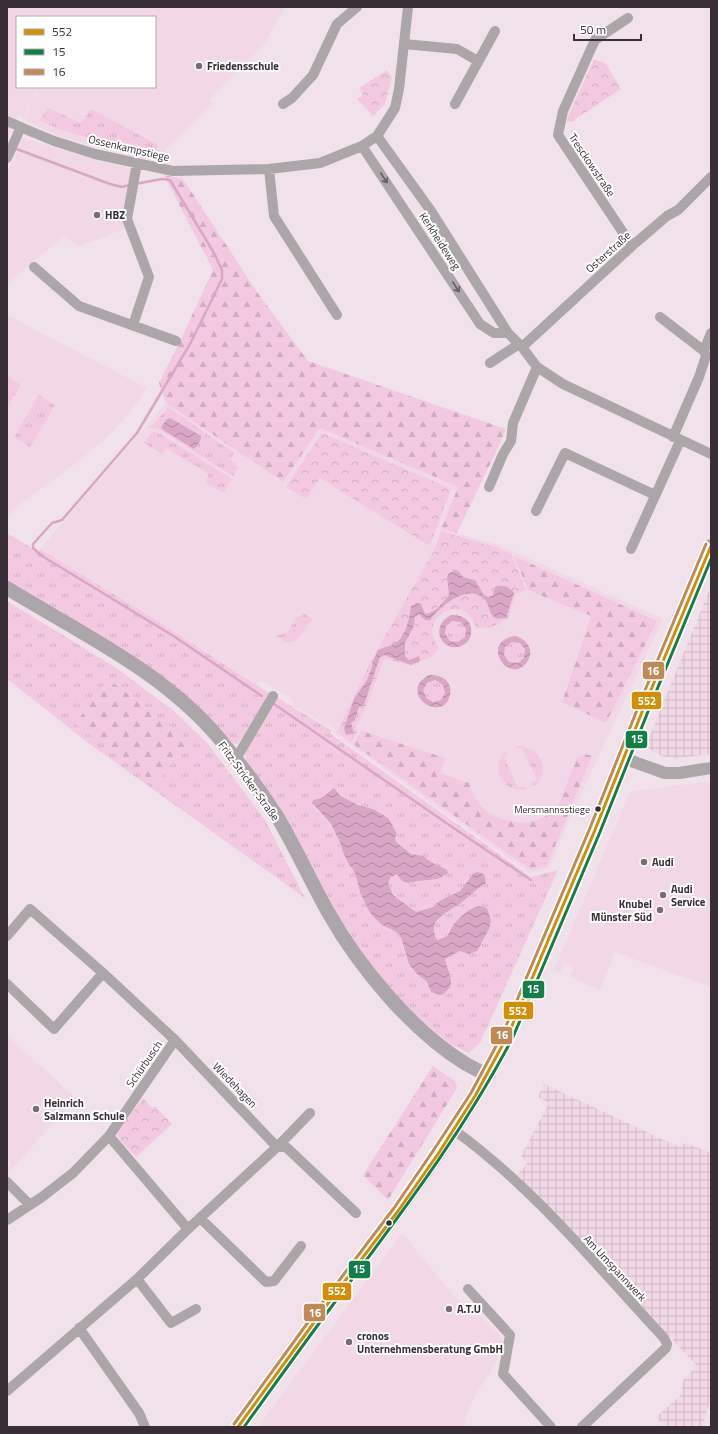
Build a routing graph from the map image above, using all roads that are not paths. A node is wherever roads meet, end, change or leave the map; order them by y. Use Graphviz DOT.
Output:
graph roads {
  1 [pos="357,7"];
  2 [pos="408,7"];
  3 [pos="628,18"];
  4 [pos="495,31"];
  5 [pos="404,44"];
  6 [pos="478,61"];
  7 [pos="283,104"];
  8 [pos="455,104"];
  9 [pos="7,121"];
  10 [pos="20,127"];
  11 [pos="377,136"];
  12 [pos="362,146"];
  13 [pos="8,156"];
  14 [pos="136,168"];
  15 [pos="269,169"];
  16 [pos="711,177"];
  17 [pos="632,246"];
  18 [pos="34,267"];
  19 [pos="337,315"];
  20 [pos="660,317"];
  21 [pos="133,325"];
  22 [pos="508,333"];
  23 [pos="711,333"];
  24 [pos="176,341"];
  25 [pos="521,346"];
  26 [pos="705,354"];
  27 [pos="490,363"];
  28 [pos="537,367"];
  29 [pos="677,439"];
  30 [pos="711,454"];
  31 [pos="489,487"];
  32 [pos="655,496"];
  33 [pos="536,511"];
  34 [pos="711,546"];
  35 [pos="631,549"];
  36 [pos="7,588"];
  37 [pos="273,696"];
  38 [pos="236,758"];
  39 [pos="623,758"];
  40 [pos="711,768"];
  41 [pos="7,936"];
  42 [pos="103,973"];
  43 [pos="7,984"];
  44 [pos="175,1040"];
  45 [pos="488,1075"];
  46 [pos="310,1113"];
  47 [pos="454,1130"];
  48 [pos="109,1136"];
  49 [pos="277,1147"];
  50 [pos="7,1182"];
  51 [pos="30,1205"];
  52 [pos="356,1213"];
  53 [pos="200,1218"];
  54 [pos="7,1220"];
  55 [pos="188,1228"];
  56 [pos="301,1246"];
  57 [pos="137,1279"];
  58 [pos="468,1289"];
  59 [pos="196,1309"];
  60 [pos="79,1328"];
  61 [pos="7,1391"];
  62 [pos="145,1427"];
  63 [pos="238,1427"];
  64 [pos="551,1427"];
  65 [pos="582,1427"];
  1 -- 7 [label="street"];
  2 -- 5 [label="street, Ossenkampstiege"];
  3 -- 17 [label="street, Tresckowstraße"];
  4 -- 6 [label="street"];
  5 -- 6 [label="street"];
  5 -- 11 [label="street, Ossenkampstiege"];
  6 -- 8 [label="street"];
  9 -- 10 [label="street, Ossenkampstiege"];
  10 -- 13 [label="street"];
  10 -- 14 [label="street, Ossenkampstiege"];
  11 -- 12 [label="street, Ossenkampstiege"];
  11 -- 22 [label="street, Kerkheideweg"];
  12 -- 15 [label="street, Ossenkampstiege"];
  12 -- 22 [label="street, Kerkheideweg, one-way"];
  14 -- 15 [label="street, Ossenkampstiege"];
  14 -- 21 [label="street"];
  15 -- 19 [label="street"];
  16 -- 17 [label="street, Osterstraße"];
  17 -- 25 [label="street, Osterstraße"];
  18 -- 21 [label="street"];
  20 -- 26 [label="street"];
  21 -- 24 [label="street"];
  22 -- 25 [label="street, Kerkheideweg"];
  23 -- 26 [label="street"];
  25 -- 27 [label="street"];
  25 -- 28 [label="street, Kerkheideweg"];
  26 -- 29 [label="street"];
  28 -- 29 [label="street, Kerkheideweg"];
  28 -- 31 [label="street"];
  29 -- 30 [label="street, Kerkheideweg"];
  29 -- 32 [label="street"];
  32 -- 33 [label="street"];
  32 -- 35 [label="street"];
  34 -- 39 [label="main road"];
  36 -- 38 [label="main road, Fritz-Stricker-Straße"];
  37 -- 38 [label="street"];
  38 -- 45 [label="main road, Fritz-Stricker-Straße"];
  39 -- 40 [label="street"];
  39 -- 45 [label="main road"];
  41 -- 42 [label="street, Schürbusch"];
  42 -- 43 [label="street"];
  42 -- 44 [label="street, Schürbusch"];
  44 -- 48 [label="street, Schürbusch"];
  44 -- 49 [label="street, Wiedehagen"];
  45 -- 47 [label="main road"];
  46 -- 49 [label="street"];
  47 -- 63 [label="main road"];
  47 -- 65 [label="street, Am Umspannwerk"];
  48 -- 51 [label="street, Schürbusch"];
  48 -- 55 [label="street"];
  49 -- 52 [label="street, Wiedehagen"];
  49 -- 53 [label="street"];
  50 -- 51 [label="street"];
  51 -- 54 [label="street, Schürbusch"];
  53 -- 55 [label="street"];
  53 -- 56 [label="street"];
  55 -- 57 [label="street"];
  57 -- 59 [label="street"];
  57 -- 60 [label="street"];
  58 -- 64 [label="street"];
  60 -- 61 [label="street"];
  60 -- 62 [label="street"];
}
